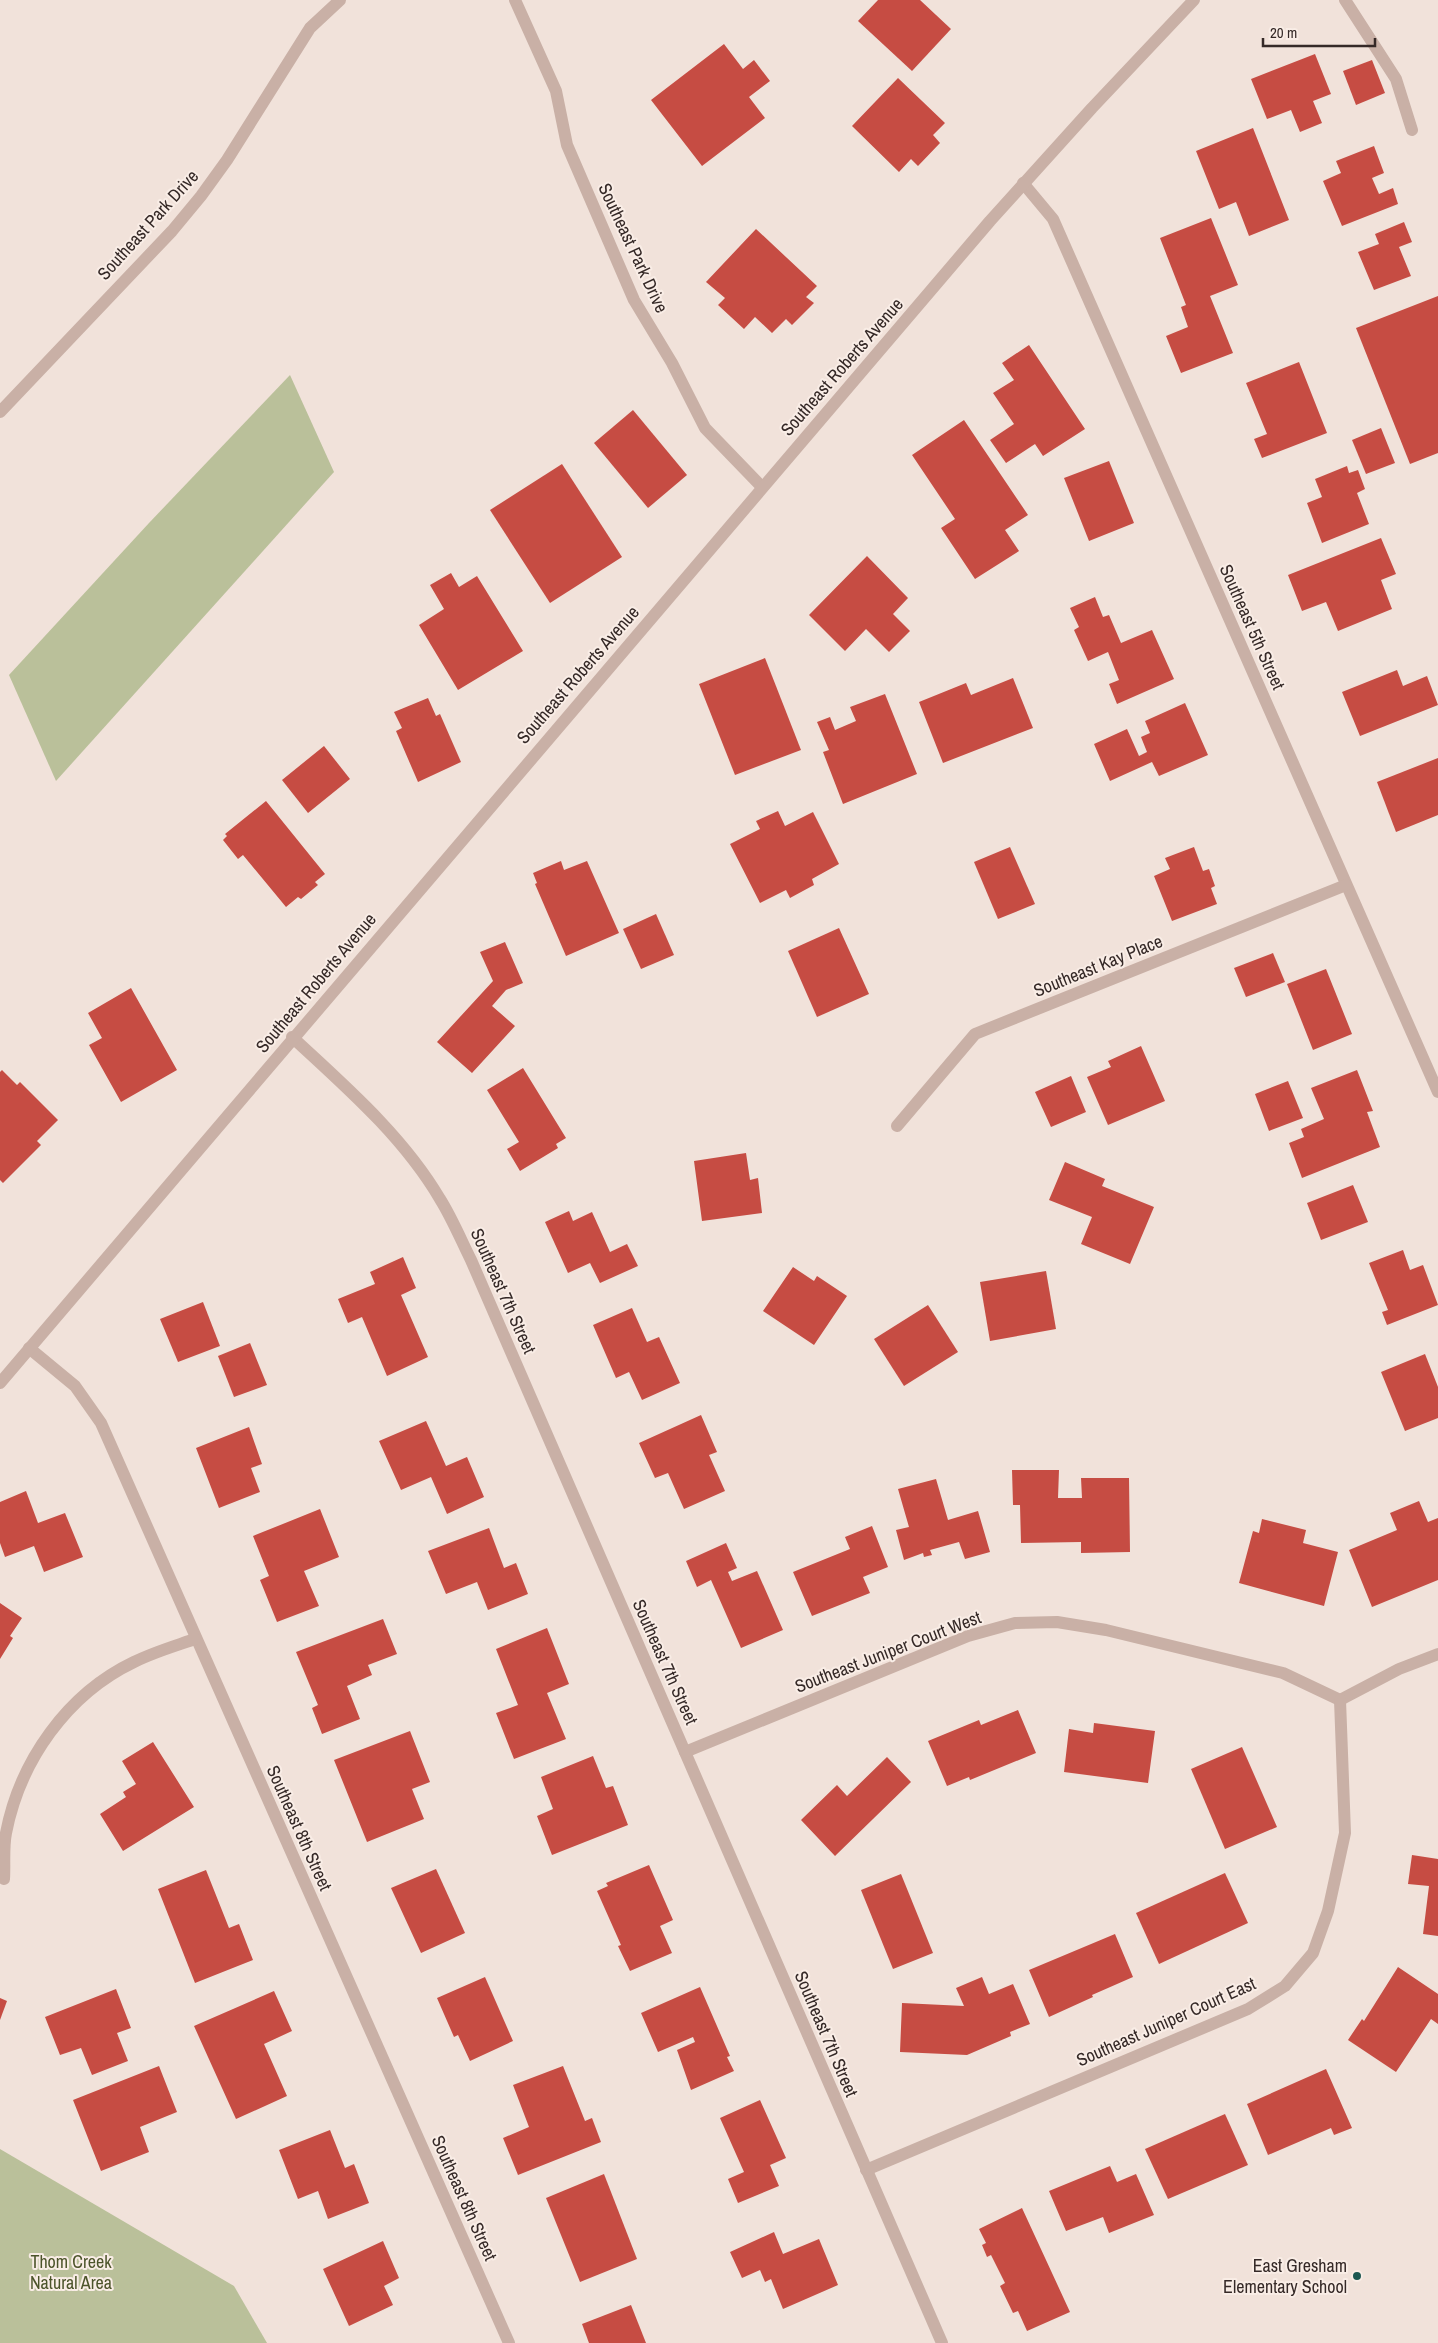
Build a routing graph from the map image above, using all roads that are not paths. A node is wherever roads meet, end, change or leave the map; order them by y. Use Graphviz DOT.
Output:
graph roads {
  1 [pos="340,0"];
  2 [pos="515,0"];
  3 [pos="1194,0"];
  4 [pos="1345,0"];
  5 [pos="1412,130"];
  6 [pos="1023,182"];
  7 [pos="0,412"];
  8 [pos="762,487"];
  9 [pos="1346,884"];
  10 [pos="292,1037"];
  11 [pos="1438,1092"];
  12 [pos="897,1126"];
  13 [pos="29,1348"];
  14 [pos="0,1383"];
  15 [pos="195,1638"];
  16 [pos="1438,1654"];
  17 [pos="1340,1700"];
  18 [pos="685,1752"];
  19 [pos="4,1879"];
  20 [pos="866,2170"];
  21 [pos="509,2343"];
  22 [pos="942,2343"];
  1 -- 7 [label="street, Southeast Park Drive"];
  2 -- 8 [label="street, Southeast Park Drive"];
  3 -- 6 [label="street, Southeast Roberts Avenue"];
  4 -- 5 [label="street"];
  6 -- 8 [label="street, Southeast Roberts Avenue"];
  6 -- 9 [label="street, Southeast 5th Street"];
  8 -- 10 [label="street, Southeast Roberts Avenue"];
  9 -- 11 [label="street, Southeast 5th Street"];
  9 -- 12 [label="street, Southeast Kay Place"];
  10 -- 13 [label="street, Southeast Roberts Avenue"];
  10 -- 18 [label="street, Southeast 7th Street"];
  13 -- 14 [label="street, Southeast Roberts Avenue"];
  13 -- 15 [label="street, Southeast 8th Street"];
  15 -- 19 [label="street"];
  15 -- 21 [label="street, Southeast 8th Street"];
  16 -- 17 [label="street"];
  17 -- 18 [label="street, Southeast Juniper Court West"];
  17 -- 20 [label="street, Southeast Juniper Court East"];
  18 -- 20 [label="street, Southeast 7th Street"];
  20 -- 22 [label="street, Southeast 7th Street"];
}
